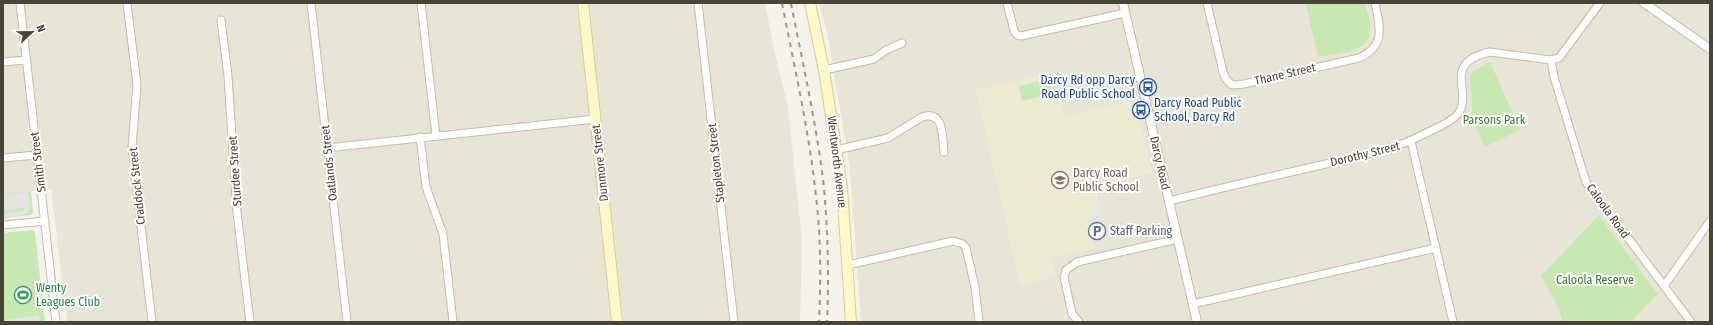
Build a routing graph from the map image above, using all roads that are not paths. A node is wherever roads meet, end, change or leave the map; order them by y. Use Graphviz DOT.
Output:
graph roads {
  1 [pos="20,3"];
  2 [pos="127,3"];
  3 [pos="311,3"];
  4 [pos="421,3"];
  5 [pos="583,3"];
  6 [pos="698,3"];
  7 [pos="810,3"];
  8 [pos="1007,3"];
  9 [pos="1123,3"];
  10 [pos="1208,3"];
  11 [pos="1375,3"];
  12 [pos="1600,3"];
  13 [pos="1644,3"];
  14 [pos="1126,13"];
  15 [pos="221,20"];
  16 [pos="902,43"];
  17 [pos="1710,49"];
  18 [pos="26,60"];
  19 [pos="1551,60"];
  20 [pos="3,62"];
  21 [pos="824,70"];
  22 [pos="595,119"];
  23 [pos="436,136"];
  24 [pos="420,137"];
  25 [pos="1411,141"];
  26 [pos="327,148"];
  27 [pos="836,150"];
  28 [pos="944,152"];
  29 [pos="37,155"];
  30 [pos="3,158"];
  31 [pos="1169,201"];
  32 [pos="45,221"];
  33 [pos="1710,221"];
  34 [pos="3,225"];
  35 [pos="1178,239"];
  36 [pos="1436,248"];
  37 [pos="848,265"];
  38 [pos="1664,286"];
  39 [pos="1193,304"];
  40 [pos="56,322"];
  41 [pos="152,322"];
  42 [pos="250,322"];
  43 [pos="347,322"];
  44 [pos="453,322"];
  45 [pos="618,322"];
  46 [pos="734,322"];
  47 [pos="851,322"];
  48 [pos="979,322"];
  49 [pos="1079,322"];
  50 [pos="1197,322"];
  51 [pos="1453,322"];
  52 [pos="1691,322"];
  1 -- 18 [label="street, Smith Street"];
  2 -- 41 [label="street, Craddock Street"];
  3 -- 26 [label="street, Oatlands Street"];
  4 -- 23 [label="street"];
  5 -- 22 [label="main road, Dunmore Street"];
  6 -- 46 [label="street, Stapleton Street"];
  7 -- 21 [label="main road, Wentworth Avenue"];
  8 -- 14 [label="street"];
  9 -- 14 [label="street, Darcy Road"];
  10 -- 11 [label="street, Thane Street"];
  12 -- 19 [label="street"];
  13 -- 17 [label="street"];
  14 -- 31 [label="street, Darcy Road"];
  15 -- 42 [label="street, Sturdee Street"];
  16 -- 21 [label="street"];
  18 -- 20 [label="street"];
  18 -- 29 [label="street, Smith Street"];
  19 -- 25 [label="street, Dorothy Street"];
  19 -- 38 [label="street, Caloola Road"];
  21 -- 27 [label="main road, Wentworth Avenue"];
  22 -- 23 [label="street"];
  22 -- 45 [label="main road, Dunmore Street"];
  23 -- 24 [label="street"];
  24 -- 26 [label="street"];
  24 -- 44 [label="street"];
  25 -- 31 [label="street, Dorothy Street"];
  25 -- 36 [label="street"];
  26 -- 43 [label="street, Oatlands Street"];
  27 -- 28 [label="street"];
  27 -- 37 [label="main road, Wentworth Avenue"];
  29 -- 30 [label="street"];
  29 -- 32 [label="street, Smith Street"];
  31 -- 35 [label="street, Darcy Road"];
  32 -- 34 [label="street"];
  32 -- 40 [label="street, Smith Street"];
  33 -- 38 [label="street"];
  35 -- 39 [label="street, Darcy Road"];
  35 -- 49 [label="street"];
  36 -- 39 [label="street"];
  36 -- 51 [label="street"];
  37 -- 47 [label="main road, Wentworth Avenue"];
  37 -- 48 [label="street"];
  38 -- 52 [label="street, Caloola Road"];
  39 -- 50 [label="street, Darcy Road"];
}
